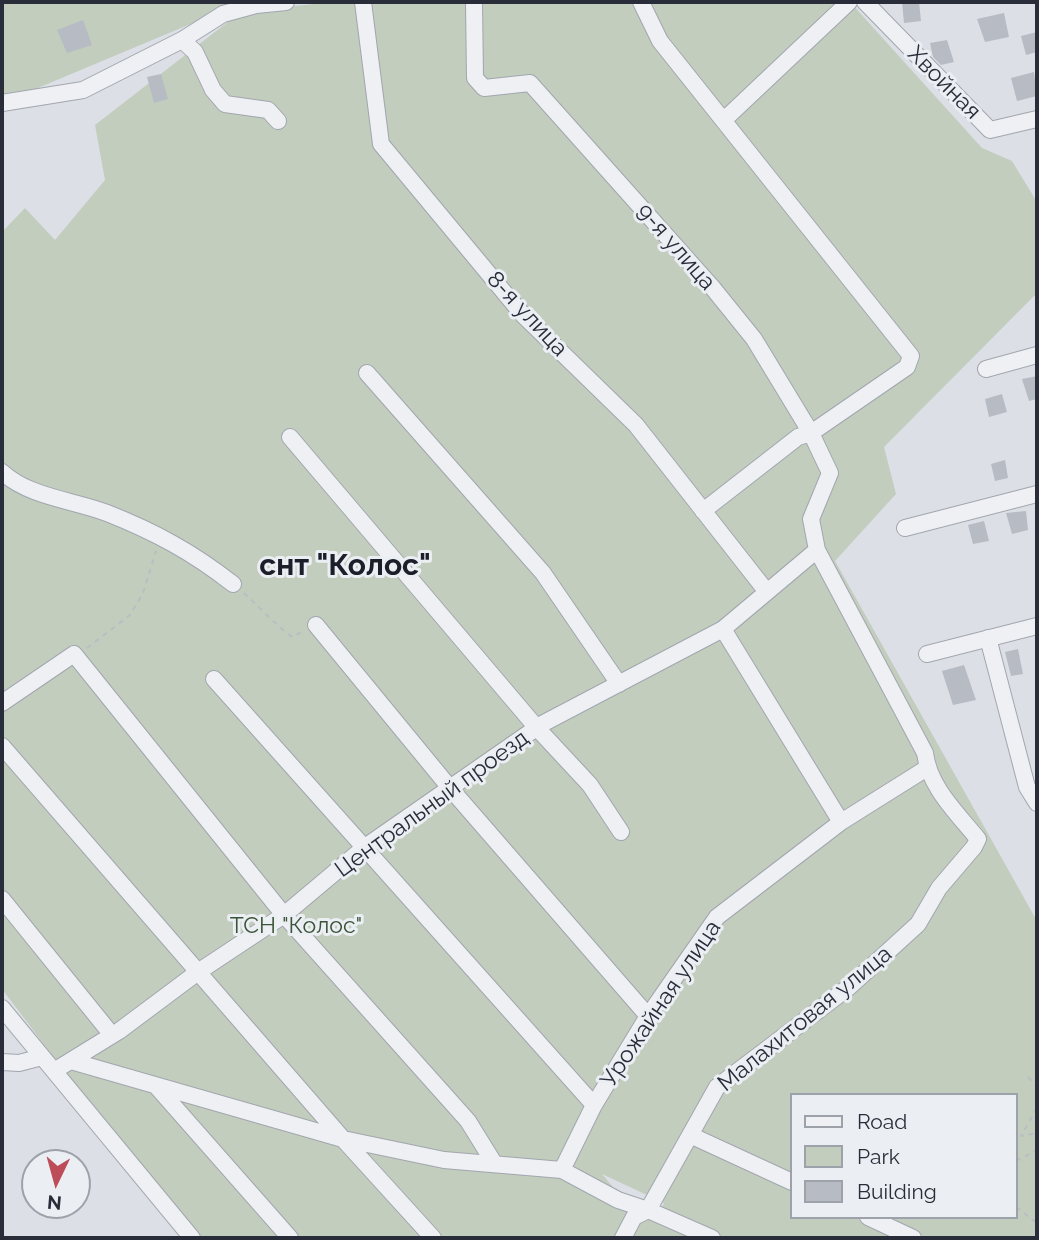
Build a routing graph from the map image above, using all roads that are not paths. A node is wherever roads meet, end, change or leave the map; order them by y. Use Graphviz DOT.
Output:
graph roads {
  1 [pos="286,2"];
  2 [pos="363,2"];
  3 [pos="474,2"];
  4 [pos="641,2"];
  5 [pos="849,2"];
  6 [pos="865,2"];
  7 [pos="182,40"];
  8 [pos="2,103"];
  9 [pos="725,119"];
  10 [pos="1037,119"];
  11 [pos="278,121"];
  12 [pos="1037,355"];
  13 [pos="986,369"];
  14 [pos="367,373"];
  15 [pos="811,433"];
  16 [pos="290,437"];
  17 [pos="2,472"];
  18 [pos="1037,494"];
  19 [pos="703,511"];
  20 [pos="905,528"];
  21 [pos="817,550"];
  22 [pos="233,584"];
  23 [pos="767,592"];
  24 [pos="316,625"];
  25 [pos="1037,626"];
  26 [pos="723,629"];
  27 [pos="988,638"];
  28 [pos="927,654"];
  29 [pos="214,679"];
  30 [pos="620,684"];
  31 [pos="2,703"];
  32 [pos="537,728"];
  33 [pos="2,746"];
  34 [pos="927,768"];
  35 [pos="450,789"];
  36 [pos="1037,803"];
  37 [pos="841,822"];
  38 [pos="621,832"];
  39 [pos="365,847"];
  40 [pos="2,899"];
  41 [pos="284,915"];
  42 [pos="198,972"];
  43 [pos="2,1008"];
  44 [pos="648,1016"];
  45 [pos="112,1035"];
  46 [pos="42,1057"];
  47 [pos="71,1061"];
  48 [pos="2,1062"];
  49 [pos="54,1071"];
  50 [pos="157,1087"];
  51 [pos="594,1105"];
  52 [pos="690,1135"];
  53 [pos="344,1139"];
  54 [pos="494,1163"];
  55 [pos="562,1170"];
  56 [pos="790,1181"];
  57 [pos="648,1210"];
  58 [pos="872,1219"];
  59 [pos="191,1238"];
  60 [pos="290,1238"];
  61 [pos="433,1238"];
  62 [pos="623,1238"];
  63 [pos="712,1238"];
  64 [pos="913,1238"];
  1 -- 7 [label="street"];
  2 -- 19 [label="street, 8-я улица"];
  3 -- 15 [label="street, 9-я улица"];
  4 -- 9 [label="street"];
  5 -- 9 [label="street"];
  6 -- 10 [label="street, Хвойная"];
  7 -- 8 [label="street"];
  7 -- 11 [label="street"];
  9 -- 15 [label="street"];
  12 -- 13 [label="street"];
  14 -- 30 [label="street"];
  15 -- 19 [label="street"];
  15 -- 21 [label="street, 9-я улица"];
  16 -- 32 [label="street"];
  17 -- 22 [label="street"];
  18 -- 20 [label="street"];
  19 -- 23 [label="street, 8-я улица"];
  21 -- 23 [label="street, Центральный проезд"];
  21 -- 34 [label="street"];
  23 -- 26 [label="street, Центральный проезд"];
  24 -- 35 [label="street"];
  25 -- 27 [label="street"];
  26 -- 30 [label="street, Центральный проезд"];
  26 -- 37 [label="street"];
  27 -- 28 [label="street"];
  27 -- 36 [label="street"];
  29 -- 39 [label="street"];
  30 -- 32 [label="street, Центральный проезд"];
  31 -- 41 [label="street"];
  32 -- 35 [label="street, Центральный проезд"];
  32 -- 38 [label="street"];
  33 -- 42 [label="street"];
  34 -- 37 [label="street, Урожайная улица"];
  34 -- 52 [label="street, Малахитовая улица"];
  35 -- 39 [label="street, Центральный проезд"];
  35 -- 44 [label="street"];
  37 -- 44 [label="street, Урожайная улица"];
  39 -- 41 [label="street, Центральный проезд"];
  39 -- 51 [label="street"];
  40 -- 45 [label="street"];
  41 -- 42 [label="street, Центральный проезд"];
  41 -- 54 [label="street"];
  42 -- 45 [label="street, Центральный проезд"];
  42 -- 53 [label="street"];
  43 -- 46 [label="street"];
  44 -- 51 [label="street, Урожайная улица"];
  45 -- 47 [label="street, Центральный проезд"];
  46 -- 48 [label="street"];
  46 -- 49 [label="street"];
  47 -- 49 [label="street, Центральный проезд"];
  47 -- 50 [label="street"];
  49 -- 59 [label="street"];
  50 -- 53 [label="street"];
  50 -- 60 [label="street"];
  51 -- 55 [label="street, Урожайная улица"];
  52 -- 56 [label="street"];
  52 -- 57 [label="street, Малахитовая улица"];
  53 -- 54 [label="street"];
  53 -- 61 [label="street"];
  54 -- 55 [label="street"];
  55 -- 57 [label="street"];
  57 -- 62 [label="street, Малахитовая улица"];
  57 -- 63 [label="street"];
  58 -- 64 [label="street"];
}
